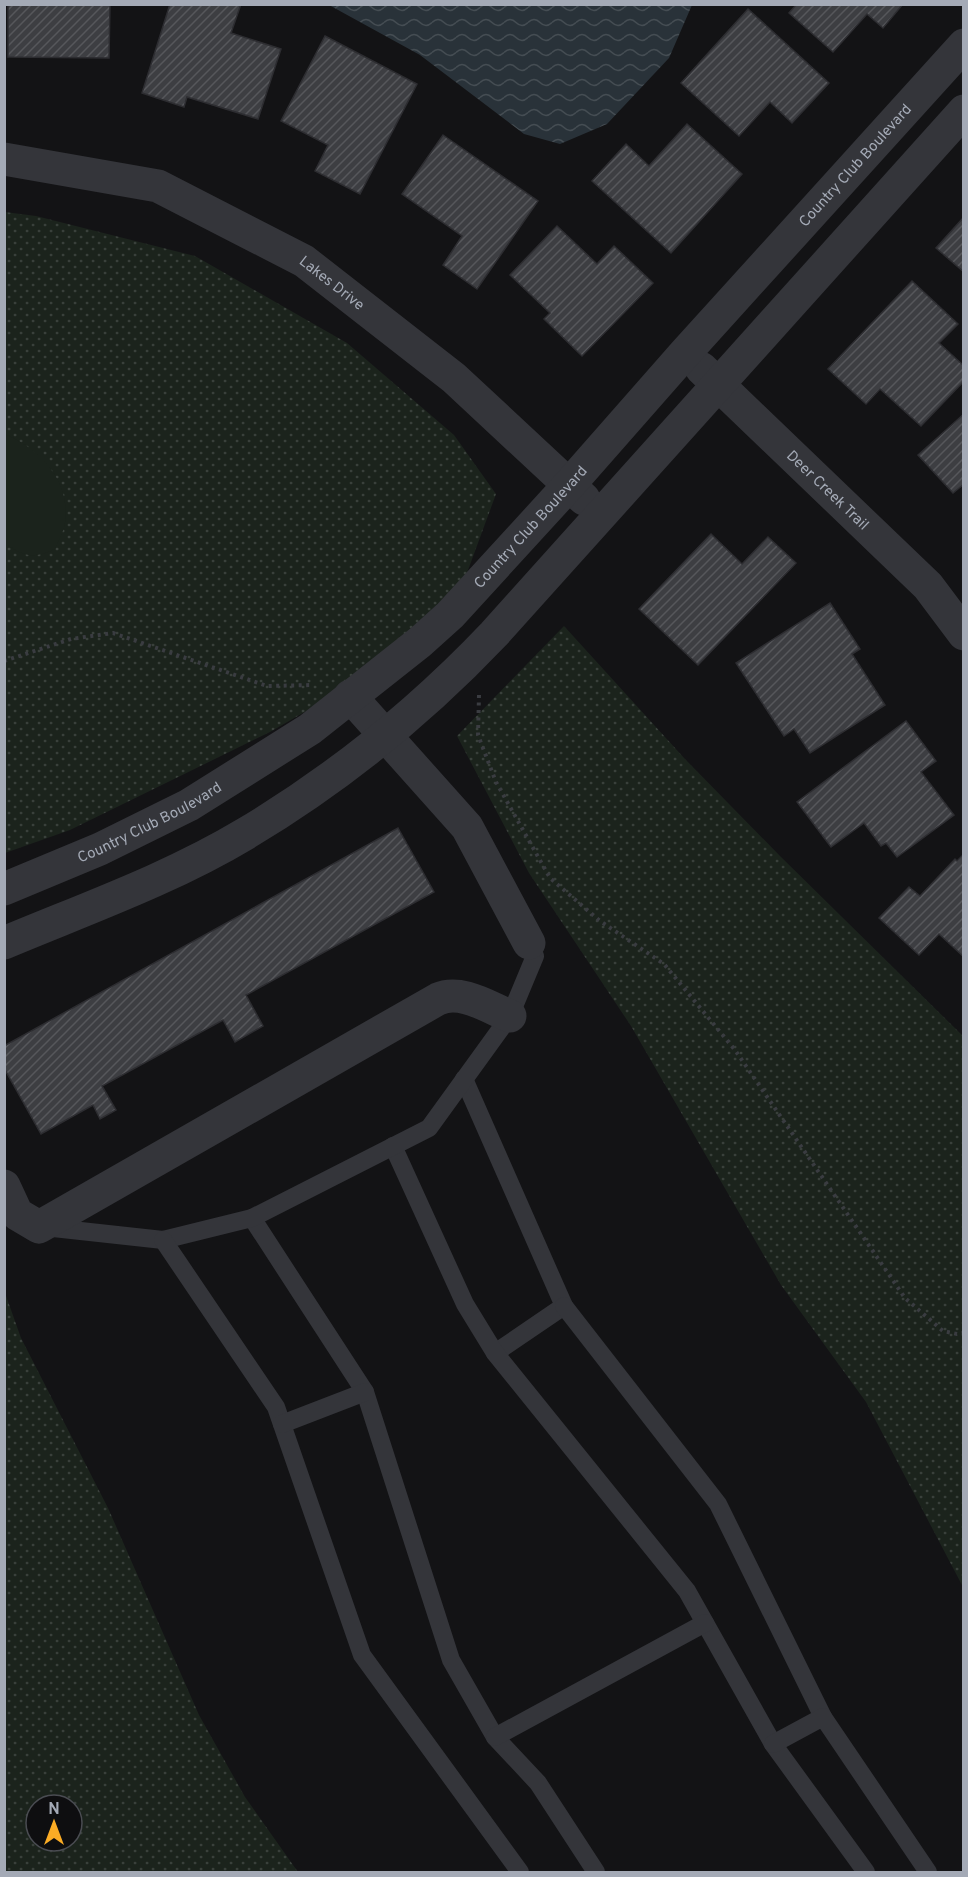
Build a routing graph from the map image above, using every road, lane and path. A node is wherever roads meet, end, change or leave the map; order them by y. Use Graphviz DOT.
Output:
graph roads {
  1 [pos="963,45"];
  2 [pos="963,111"];
  3 [pos="4,159"];
  4 [pos="685,353"];
  5 [pos="717,383"];
  6 [pos="568,485"];
  7 [pos="600,514"];
  8 [pos="963,634"];
  9 [pos="350,696"];
  10 [pos="387,735"];
  11 [pos="4,889"];
  12 [pos="4,943"];
  13 [pos="529,943"];
  14 [pos="510,1016"];
  15 [pos="464,1079"];
  16 [pos="393,1146"];
  17 [pos="4,1186"];
  18 [pos="252,1218"];
  19 [pos="39,1227"];
  20 [pos="163,1240"];
  21 [pos="564,1306"];
  22 [pos="495,1353"];
  23 [pos="365,1392"];
  24 [pos="282,1424"];
  25 [pos="705,1623"];
  26 [pos="824,1717"];
  27 [pos="495,1737"];
  28 [pos="773,1744"];
  29 [pos="520,1872"];
  30 [pos="596,1872"];
  31 [pos="866,1872"];
  32 [pos="928,1872"];
  1 -- 4 [label="street, Country Club Boulevard"];
  2 -- 5 [label="street"];
  3 -- 6 [label="street, Lakes Drive"];
  4 -- 5 [label="street, Deer Creek Trail"];
  4 -- 6 [label="street, Country Club Boulevard"];
  5 -- 7 [label="street"];
  5 -- 8 [label="street, Deer Creek Trail"];
  6 -- 7 [label="street, Lakes Drive"];
  6 -- 9 [label="street, Country Club Boulevard"];
  7 -- 10 [label="street"];
  9 -- 10 [label="street"];
  9 -- 11 [label="street, Country Club Boulevard"];
  10 -- 12 [label="street"];
  10 -- 13 [label="street"];
  13 -- 14 [label="lane"];
  14 -- 15 [label="lane"];
  14 -- 19 [label="street"];
  15 -- 16 [label="lane"];
  15 -- 21 [label="lane"];
  16 -- 18 [label="lane"];
  16 -- 22 [label="lane"];
  17 -- 19 [label="street"];
  18 -- 20 [label="lane"];
  18 -- 23 [label="lane"];
  19 -- 20 [label="lane"];
  20 -- 24 [label="lane"];
  21 -- 22 [label="lane"];
  21 -- 26 [label="lane"];
  22 -- 25 [label="lane"];
  23 -- 24 [label="lane"];
  23 -- 27 [label="lane"];
  24 -- 29 [label="lane"];
  25 -- 27 [label="lane"];
  25 -- 28 [label="lane"];
  26 -- 28 [label="lane"];
  26 -- 32 [label="lane"];
  27 -- 30 [label="lane"];
  28 -- 31 [label="lane"];
}
